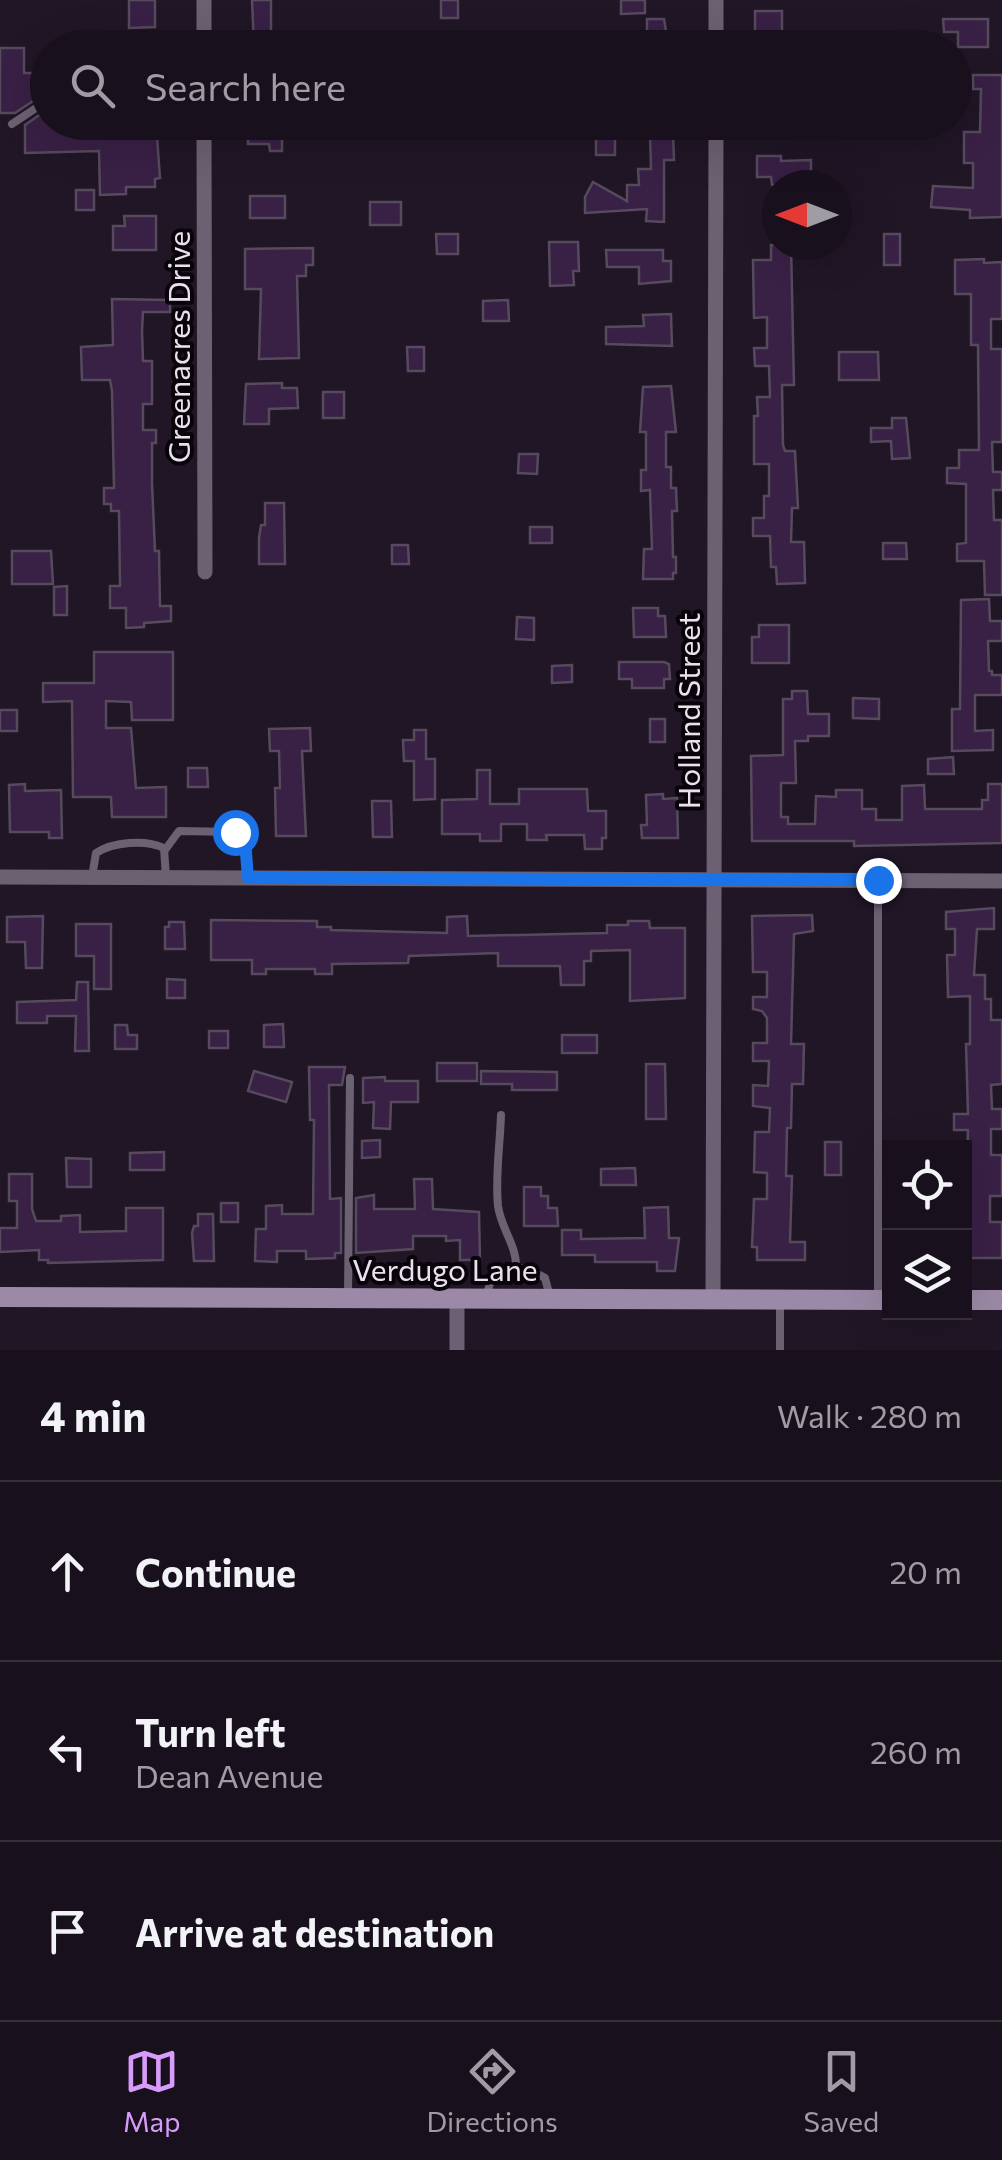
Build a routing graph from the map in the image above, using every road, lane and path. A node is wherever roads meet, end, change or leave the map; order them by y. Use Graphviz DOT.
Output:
graph roads {
  1 [pos="204,0"];
  2 [pos="716,0"];
  3 [pos="204,30"];
  4 [pos="716,30"];
  5 [pos="30,112"];
  6 [pos="12,124"];
  7 [pos="204,140"];
  8 [pos="716,140"];
  9 [pos="204,572"];
  10 [pos="165,850"];
  11 [pos="0,876"];
  12 [pos="92,877"];
  13 [pos="166,877"];
  14 [pos="248,878"];
  15 [pos="714,879"];
  16 [pos="878,880"];
  17 [pos="1002,880"];
  18 [pos="350,1078"];
  19 [pos="501,1115"];
  20 [pos="883,1230"];
  21 [pos="516,1268"];
  22 [pos="0,1296"];
  23 [pos="348,1298"];
  24 [pos="458,1298"];
  25 [pos="487,1298"];
  26 [pos="550,1298"];
  27 [pos="713,1299"];
  28 [pos="780,1299"];
  29 [pos="882,1300"];
  30 [pos="972,1300"];
  31 [pos="1002,1300"];
  32 [pos="457,1350"];
  33 [pos="780,1350"];
  1 -- 3 [label="street"];
  2 -- 4 [label="street"];
  5 -- 6 [label="lane"];
  7 -- 9 [label="street, Greenacres Drive"];
  8 -- 15 [label="street, Holland Street"];
  10 -- 12 [label="lane"];
  10 -- 13 [label="lane"];
  10 -- 14 [label="lane"];
  11 -- 12 [label="street"];
  12 -- 13 [label="street"];
  13 -- 14 [label="street"];
  14 -- 15 [label="street"];
  15 -- 16 [label="street"];
  15 -- 27 [label="street, Holland Street"];
  16 -- 17 [label="street"];
  16 -- 20 [label="lane"];
  18 -- 23 [label="lane"];
  19 -- 21 [label="lane"];
  21 -- 25 [label="lane"];
  21 -- 26 [label="lane"];
  22 -- 23 [label="street, Verdugo Lane"];
  23 -- 24 [label="street, Verdugo Lane"];
  24 -- 25 [label="street, Verdugo Lane"];
  24 -- 32 [label="street"];
  25 -- 26 [label="street, Verdugo Lane"];
  26 -- 27 [label="street, Verdugo Lane"];
  27 -- 28 [label="street, Verdugo Lane"];
  28 -- 29 [label="street, Verdugo Lane"];
  28 -- 33 [label="lane"];
  30 -- 31 [label="street"];
}
